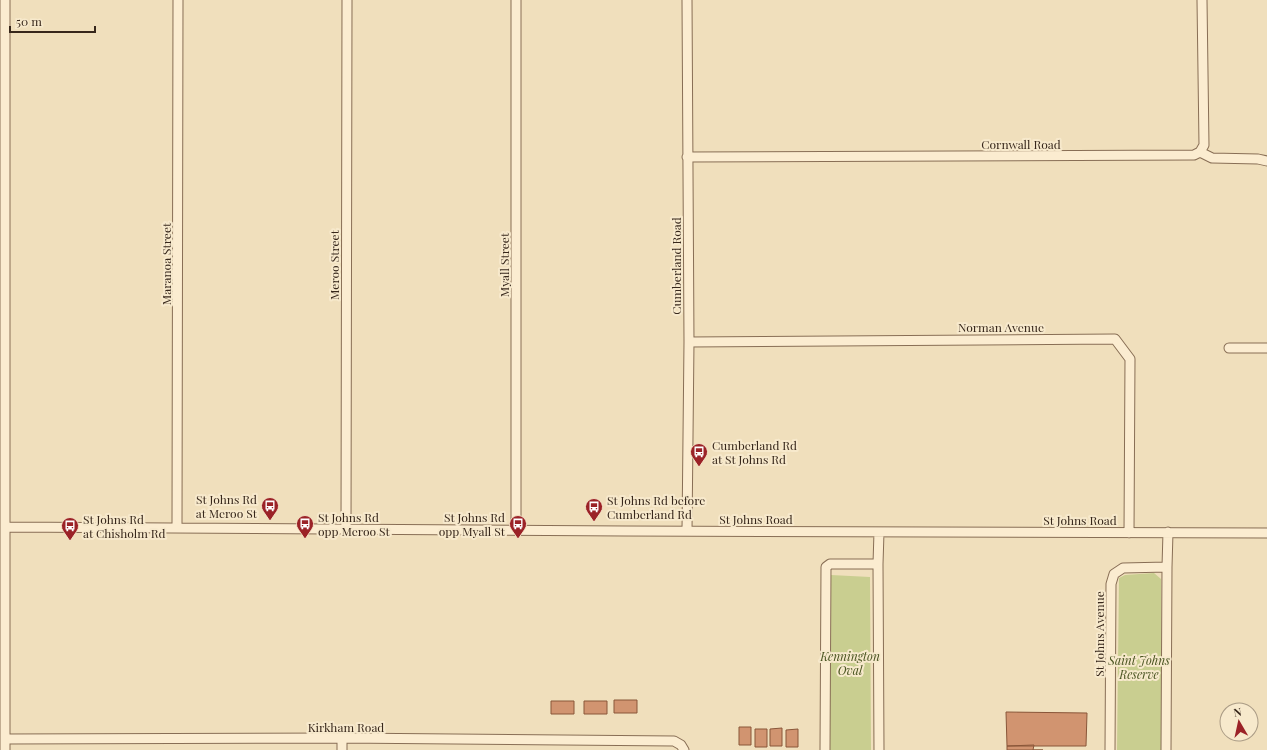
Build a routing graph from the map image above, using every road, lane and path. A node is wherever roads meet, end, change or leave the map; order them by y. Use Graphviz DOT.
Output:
graph roads {
  1 [pos="5,0"];
  2 [pos="178,0"];
  3 [pos="347,0"];
  4 [pos="516,0"];
  5 [pos="687,0"];
  6 [pos="1202,0"];
  7 [pos="1200,152"];
  8 [pos="688,157"];
  9 [pos="1267,161"];
  10 [pos="688,342"];
  11 [pos="1229,348"];
  12 [pos="1267,348"];
  13 [pos="6,527"];
  14 [pos="178,528"];
  15 [pos="346,530"];
  16 [pos="516,530"];
  17 [pos="687,531"];
  18 [pos="879,532"];
  19 [pos="1168,532"];
  20 [pos="1129,533"];
  21 [pos="1267,533"];
  22 [pos="878,564"];
  23 [pos="1167,567"];
  24 [pos="3,596"];
  25 [pos="342,738"];
  26 [pos="5,739"];
  27 [pos="5,750"];
  28 [pos="342,750"];
  29 [pos="684,750"];
  30 [pos="825,750"];
  31 [pos="879,750"];
  32 [pos="1110,750"];
  33 [pos="1166,750"];
  1 -- 13 [label="street"];
  2 -- 14 [label="street, Maranoa Street"];
  3 -- 15 [label="street, Meroo Street"];
  4 -- 16 [label="street, Myall Street"];
  5 -- 8 [label="street, Cumberland Road"];
  6 -- 7 [label="street"];
  7 -- 8 [label="street, Cornwall Road"];
  7 -- 9 [label="street"];
  8 -- 10 [label="street, Cumberland Road"];
  10 -- 17 [label="street, Cumberland Road"];
  10 -- 20 [label="street, Norman Avenue"];
  11 -- 12 [label="street"];
  13 -- 14 [label="street, St Johns Road"];
  13 -- 24 [label="street"];
  14 -- 15 [label="street, St Johns Road"];
  15 -- 16 [label="street, St Johns Road"];
  16 -- 17 [label="street, St Johns Road"];
  17 -- 18 [label="street, St Johns Road"];
  18 -- 20 [label="street, St Johns Road"];
  18 -- 22 [label="street"];
  19 -- 20 [label="street, St Johns Road"];
  19 -- 21 [label="street, St Johns Road"];
  19 -- 23 [label="street"];
  22 -- 30 [label="street"];
  22 -- 31 [label="street"];
  23 -- 32 [label="street, St Johns Avenue"];
  23 -- 33 [label="street"];
  24 -- 26 [label="street"];
  25 -- 26 [label="street, Kirkham Road"];
  25 -- 28 [label="street"];
  25 -- 29 [label="street, Kirkham Road"];
  26 -- 27 [label="street"];
}
